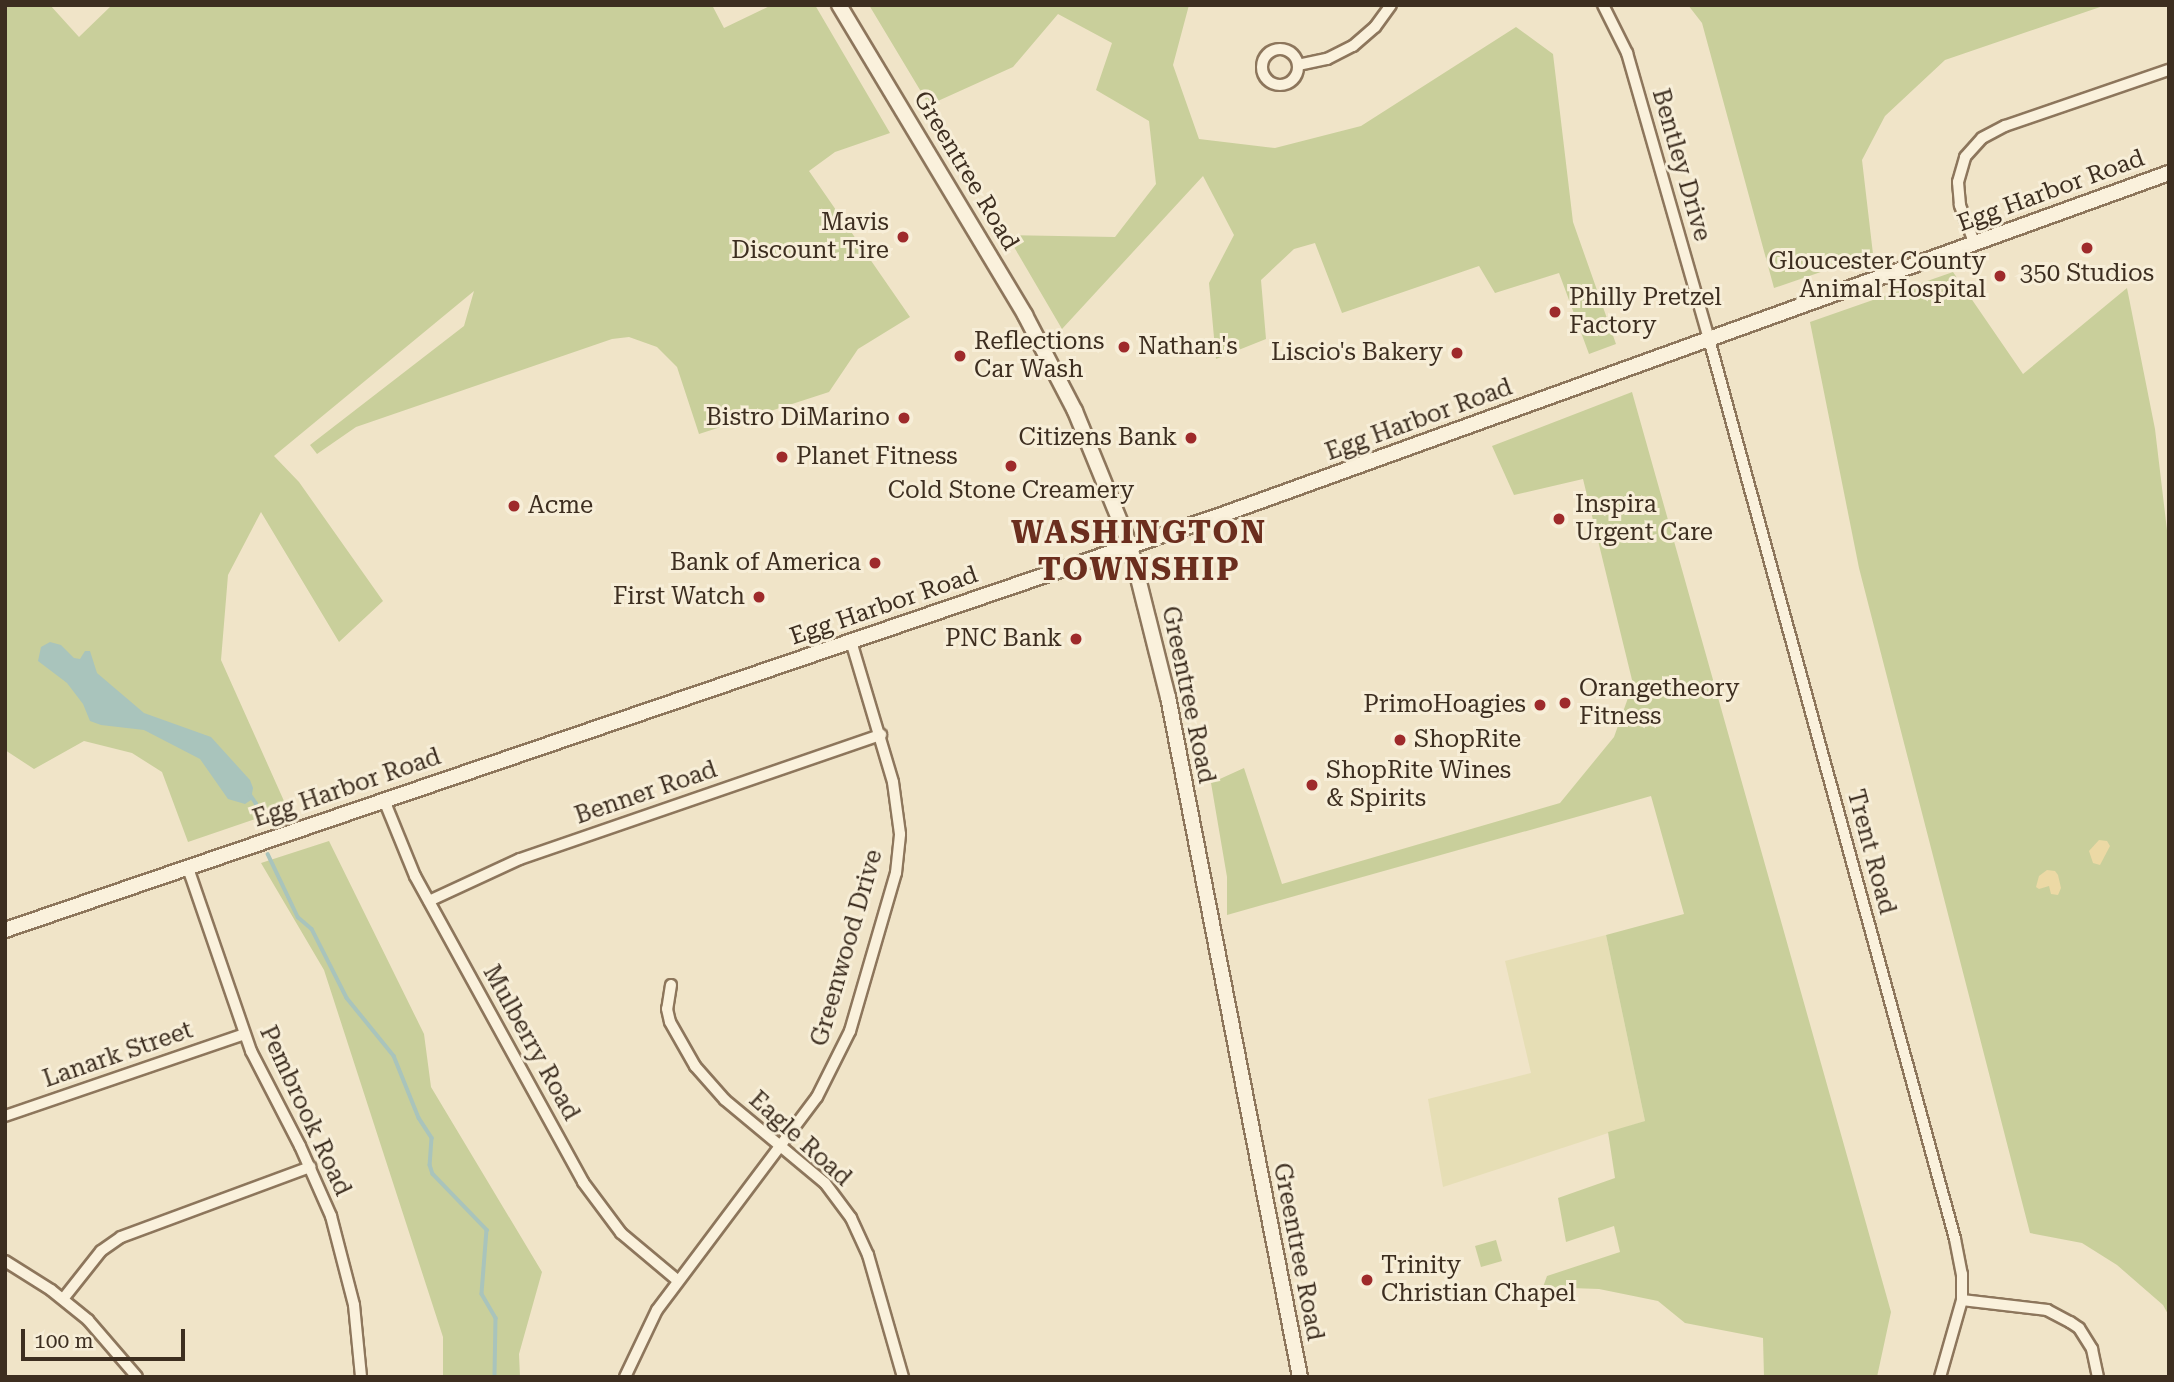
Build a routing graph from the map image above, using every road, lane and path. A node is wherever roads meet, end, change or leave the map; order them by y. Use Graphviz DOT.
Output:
graph roads {
  1 [pos="839,5"];
  2 [pos="1391,5"];
  3 [pos="1603,5"];
  4 [pos="1298,65"];
  5 [pos="2169,70"];
  6 [pos="2169,173"];
  7 [pos="1974,243"];
  8 [pos="1709,339"];
  9 [pos="1130,546"];
  10 [pos="851,641"];
  11 [pos="881,736"];
  12 [pos="384,800"];
  13 [pos="188,868"];
  14 [pos="429,901"];
  15 [pos="5,930"];
  16 [pos="671,985"];
  17 [pos="244,1034"];
  18 [pos="5,1116"];
  19 [pos="780,1145"];
  20 [pos="310,1167"];
  21 [pos="5,1261"];
  22 [pos="677,1280"];
  23 [pos="63,1298"];
  24 [pos="1962,1300"];
  25 [pos="138,1377"];
  26 [pos="361,1377"];
  27 [pos="625,1377"];
  28 [pos="903,1377"];
  29 [pos="1300,1377"];
  30 [pos="1940,1377"];
  31 [pos="2098,1377"];
  1 -- 9 [label="main road, Greentree Road"];
  2 -- 4 [label="street"];
  3 -- 8 [label="street, Bentley Drive"];
  5 -- 7 [label="street"];
  6 -- 7 [label="main road, Egg Harbor Road"];
  7 -- 8 [label="main road, Egg Harbor Road"];
  8 -- 9 [label="main road, Egg Harbor Road"];
  8 -- 24 [label="street, Trent Road"];
  9 -- 10 [label="main road, Egg Harbor Road"];
  9 -- 29 [label="main road, Greentree Road"];
  10 -- 11 [label="street, Greenwood Drive"];
  10 -- 12 [label="main road, Egg Harbor Road"];
  11 -- 14 [label="street, Benner Road"];
  11 -- 19 [label="street, Greenwood Drive"];
  12 -- 13 [label="main road, Egg Harbor Road"];
  12 -- 14 [label="street, Mulberry Road"];
  13 -- 15 [label="main road, Egg Harbor Road"];
  13 -- 17 [label="street, Pembrook Road"];
  14 -- 22 [label="street, Mulberry Road"];
  16 -- 19 [label="street, Eagle Road"];
  17 -- 18 [label="street, Lanark Street"];
  17 -- 20 [label="street, Pembrook Road"];
  19 -- 22 [label="street, Greenwood Drive"];
  19 -- 28 [label="street, Eagle Road"];
  20 -- 23 [label="street"];
  20 -- 26 [label="street, Pembrook Road"];
  21 -- 23 [label="street"];
  22 -- 27 [label="street, Greenwood Drive"];
  23 -- 25 [label="street"];
  24 -- 30 [label="street, Trent Road"];
  24 -- 31 [label="street"];
}
